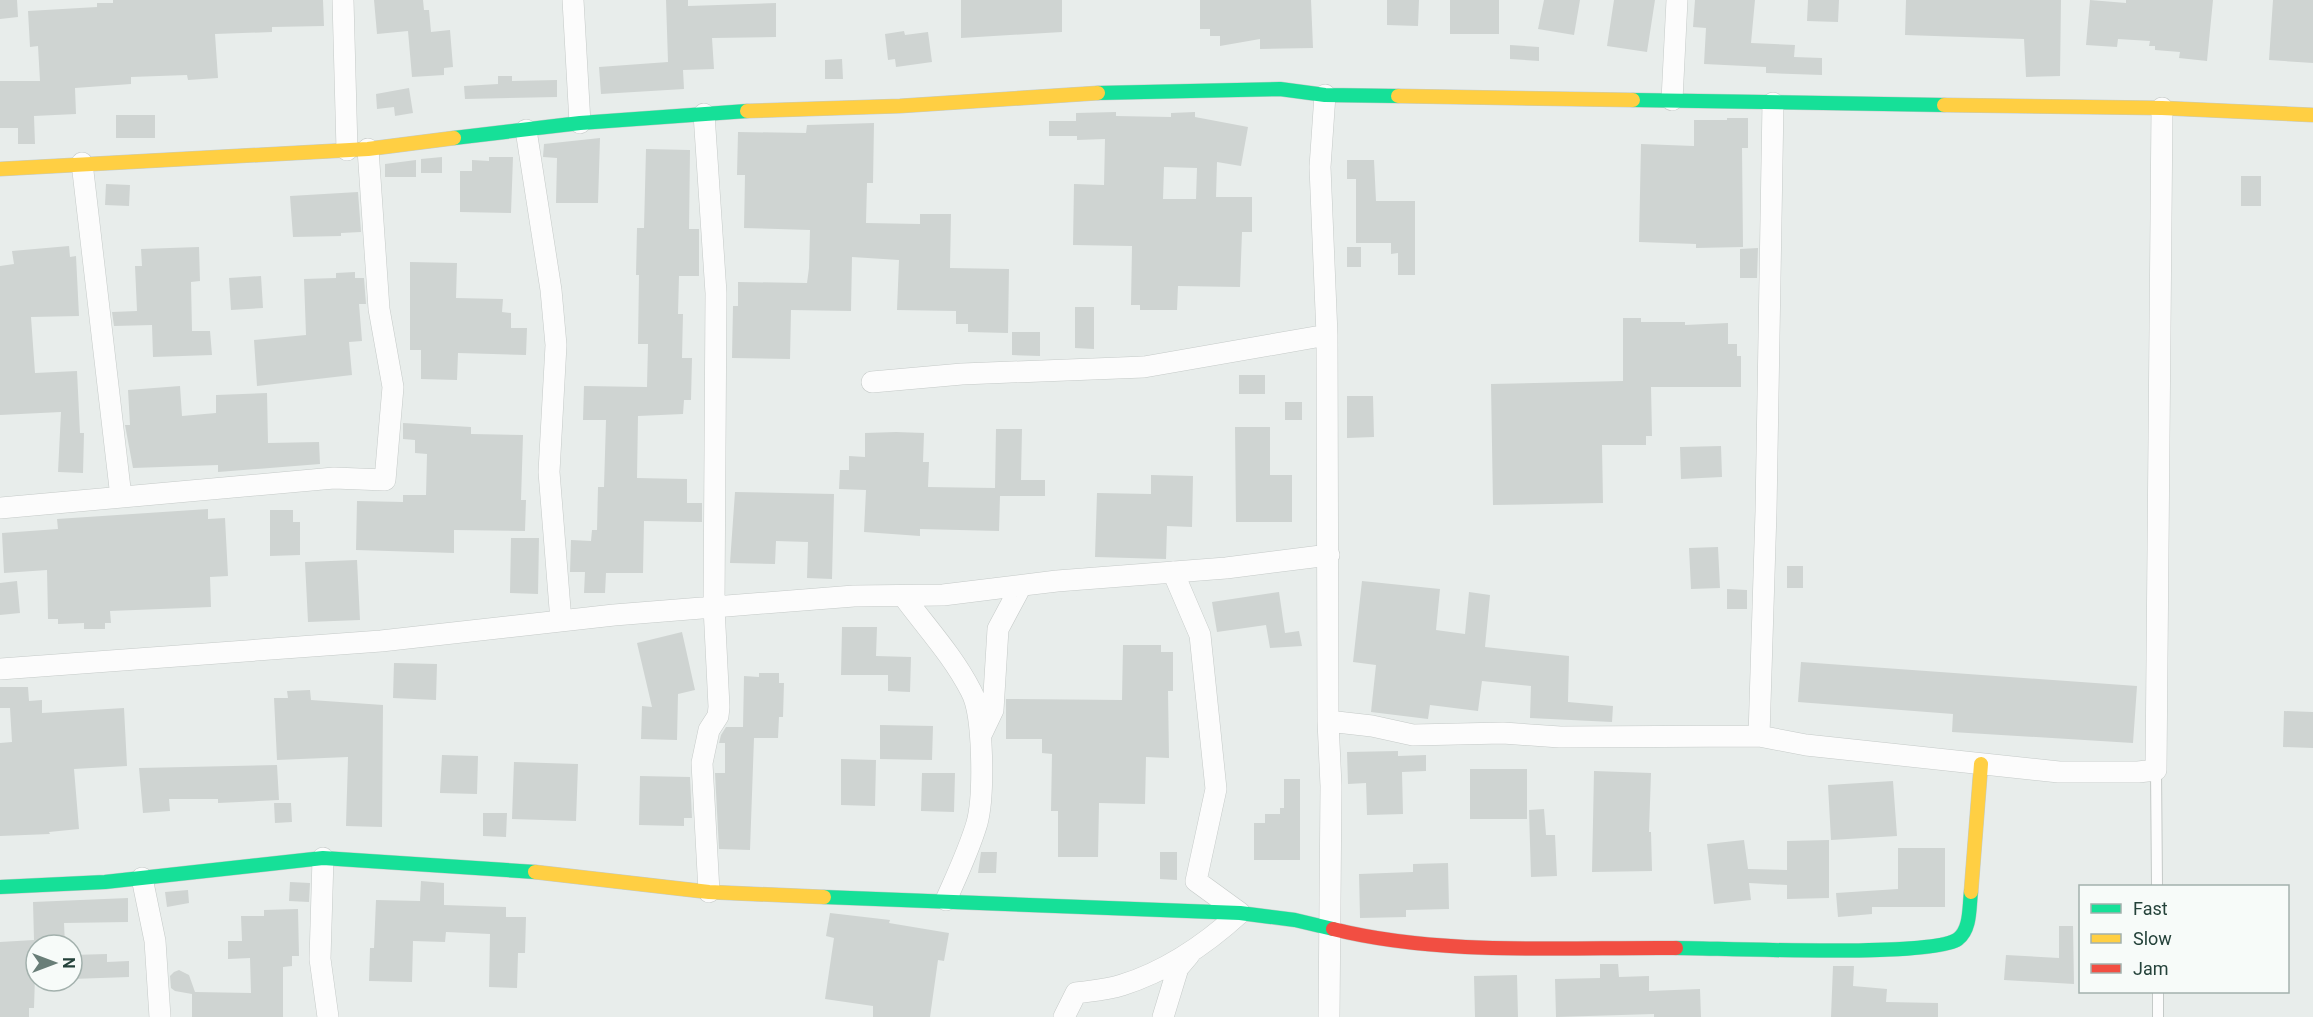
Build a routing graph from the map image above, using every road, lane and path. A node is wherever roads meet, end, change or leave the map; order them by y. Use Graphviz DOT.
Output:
graph roads {
  1 [pos="343,0"];
  2 [pos="573,0"];
  3 [pos="1677,0"];
  4 [pos="1325,95"];
  5 [pos="1672,100"];
  6 [pos="1773,103"];
  7 [pos="2162,108"];
  8 [pos="704,114"];
  9 [pos="2313,115"];
  10 [pos="580,123"];
  11 [pos="526,130"];
  12 [pos="368,149"];
  13 [pos="347,150"];
  14 [pos="82,163"];
  15 [pos="0,169"];
  16 [pos="1327,335"];
  17 [pos="873,382"];
  18 [pos="121,497"];
  19 [pos="0,508"];
  20 [pos="1329,555"];
  21 [pos="1173,572"];
  22 [pos="1021,586"];
  23 [pos="904,597"];
  24 [pos="714,607"];
  25 [pos="561,621"];
  26 [pos="0,669"];
  27 [pos="1328,721"];
  28 [pos="1760,736"];
  29 [pos="980,738"];
  30 [pos="1981,764"];
  31 [pos="2156,770"];
  32 [pos="323,858"];
  33 [pos="142,878"];
  34 [pos="2157,885"];
  35 [pos="0,886"];
  36 [pos="709,891"];
  37 [pos="946,900"];
  38 [pos="1240,913"];
  39 [pos="1329,927"];
  40 [pos="1194,950"];
  41 [pos="2158,993"];
  42 [pos="160,1017"];
  43 [pos="328,1017"];
  44 [pos="1064,1017"];
  45 [pos="1163,1017"];
  46 [pos="1329,1017"];
  47 [pos="2158,1017"];
  1 -- 13 [label="street"];
  2 -- 10 [label="street"];
  3 -- 5 [label="street"];
  4 -- 5 [label="street"];
  4 -- 8 [label="street"];
  4 -- 16 [label="street"];
  5 -- 6 [label="street"];
  6 -- 7 [label="street"];
  6 -- 28 [label="street"];
  7 -- 9 [label="street"];
  7 -- 31 [label="street"];
  8 -- 10 [label="street"];
  8 -- 24 [label="street"];
  10 -- 11 [label="street"];
  11 -- 12 [label="street"];
  11 -- 25 [label="street"];
  12 -- 13 [label="street"];
  12 -- 18 [label="street"];
  13 -- 14 [label="street"];
  14 -- 15 [label="street"];
  14 -- 18 [label="street"];
  16 -- 17 [label="street"];
  16 -- 20 [label="street"];
  18 -- 19 [label="street"];
  20 -- 21 [label="street"];
  20 -- 27 [label="street"];
  21 -- 22 [label="street"];
  21 -- 38 [label="street"];
  22 -- 23 [label="street"];
  22 -- 29 [label="street"];
  23 -- 24 [label="street"];
  23 -- 29 [label="street"];
  24 -- 25 [label="street"];
  24 -- 36 [label="street"];
  25 -- 26 [label="street"];
  27 -- 28 [label="street"];
  27 -- 39 [label="street"];
  28 -- 30 [label="street"];
  29 -- 37 [label="street"];
  30 -- 31 [label="street"];
  30 -- 39 [label="street"];
  31 -- 34 [label="lane"];
  32 -- 33 [label="street"];
  32 -- 36 [label="street"];
  32 -- 43 [label="street"];
  33 -- 35 [label="street"];
  33 -- 42 [label="street"];
  36 -- 37 [label="street"];
  37 -- 38 [label="street"];
  38 -- 39 [label="street"];
  38 -- 40 [label="street"];
  39 -- 46 [label="street"];
  40 -- 44 [label="street"];
  40 -- 45 [label="street"];
  41 -- 47 [label="lane"];
}
